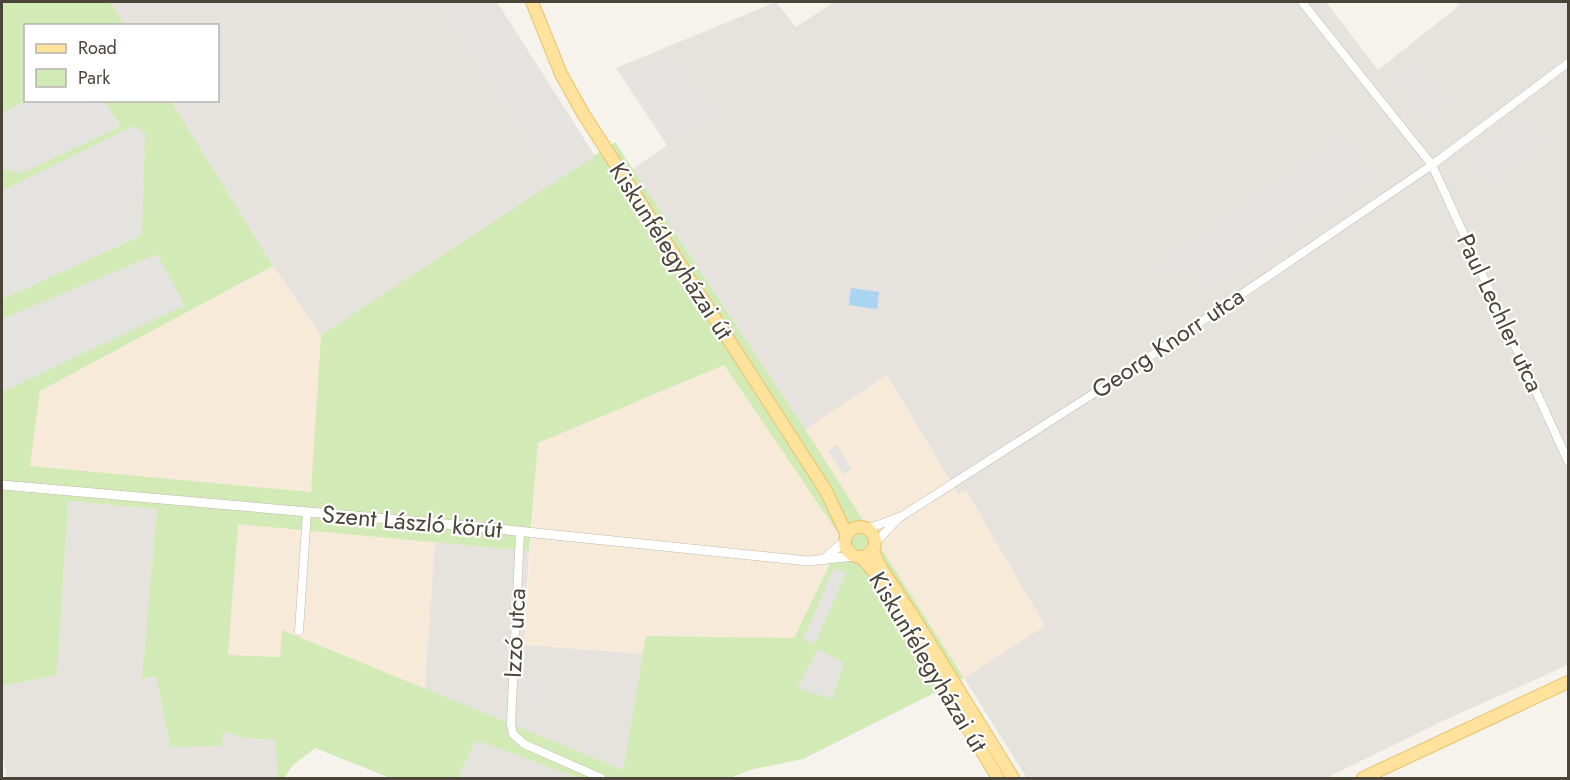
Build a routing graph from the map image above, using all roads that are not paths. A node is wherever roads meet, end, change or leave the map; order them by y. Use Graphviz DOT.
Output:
graph roads {
  1 [pos="532,2"];
  2 [pos="1302,2"];
  3 [pos="1569,63"];
  4 [pos="1432,165"];
  5 [pos="1569,461"];
  6 [pos="2,484"];
  7 [pos="826,491"];
  8 [pos="307,512"];
  9 [pos="902,516"];
  10 [pos="863,528"];
  11 [pos="520,532"];
  12 [pos="846,538"];
  13 [pos="874,546"];
  14 [pos="857,556"];
  15 [pos="823,560"];
  16 [pos="299,631"];
  17 [pos="1569,682"];
  18 [pos="998,770"];
  19 [pos="602,778"];
  20 [pos="1013,778"];
  21 [pos="1363,778"];
  1 -- 7 [label="main road, Kiskunfélegyházai út"];
  2 -- 4 [label="street, Paul Lechler utca"];
  3 -- 4 [label="street, Georg Knorr utca"];
  4 -- 5 [label="street, Paul Lechler utca"];
  4 -- 9 [label="street, Georg Knorr utca"];
  6 -- 8 [label="street, Szent László körút"];
  7 -- 10 [label="main road, Kiskunfélegyházai út"];
  7 -- 12 [label="main road, Kiskunfélegyházai út"];
  8 -- 11 [label="street, Szent László körút"];
  8 -- 16 [label="street"];
  9 -- 10 [label="street, Georg Knorr utca"];
  9 -- 13 [label="street, Georg Knorr utca"];
  10 -- 12 [label="main road"];
  10 -- 13 [label="main road"];
  11 -- 15 [label="street, Szent László körút"];
  11 -- 19 [label="street, Izzó utca"];
  12 -- 14 [label="main road"];
  12 -- 15 [label="street"];
  13 -- 14 [label="main road"];
  13 -- 18 [label="main road, Kiskunfélegyházai út"];
  14 -- 15 [label="street, Szent László körút"];
  14 -- 18 [label="main road, Kiskunfélegyházai út"];
  17 -- 21 [label="main road"];
  18 -- 20 [label="main road"];
}
